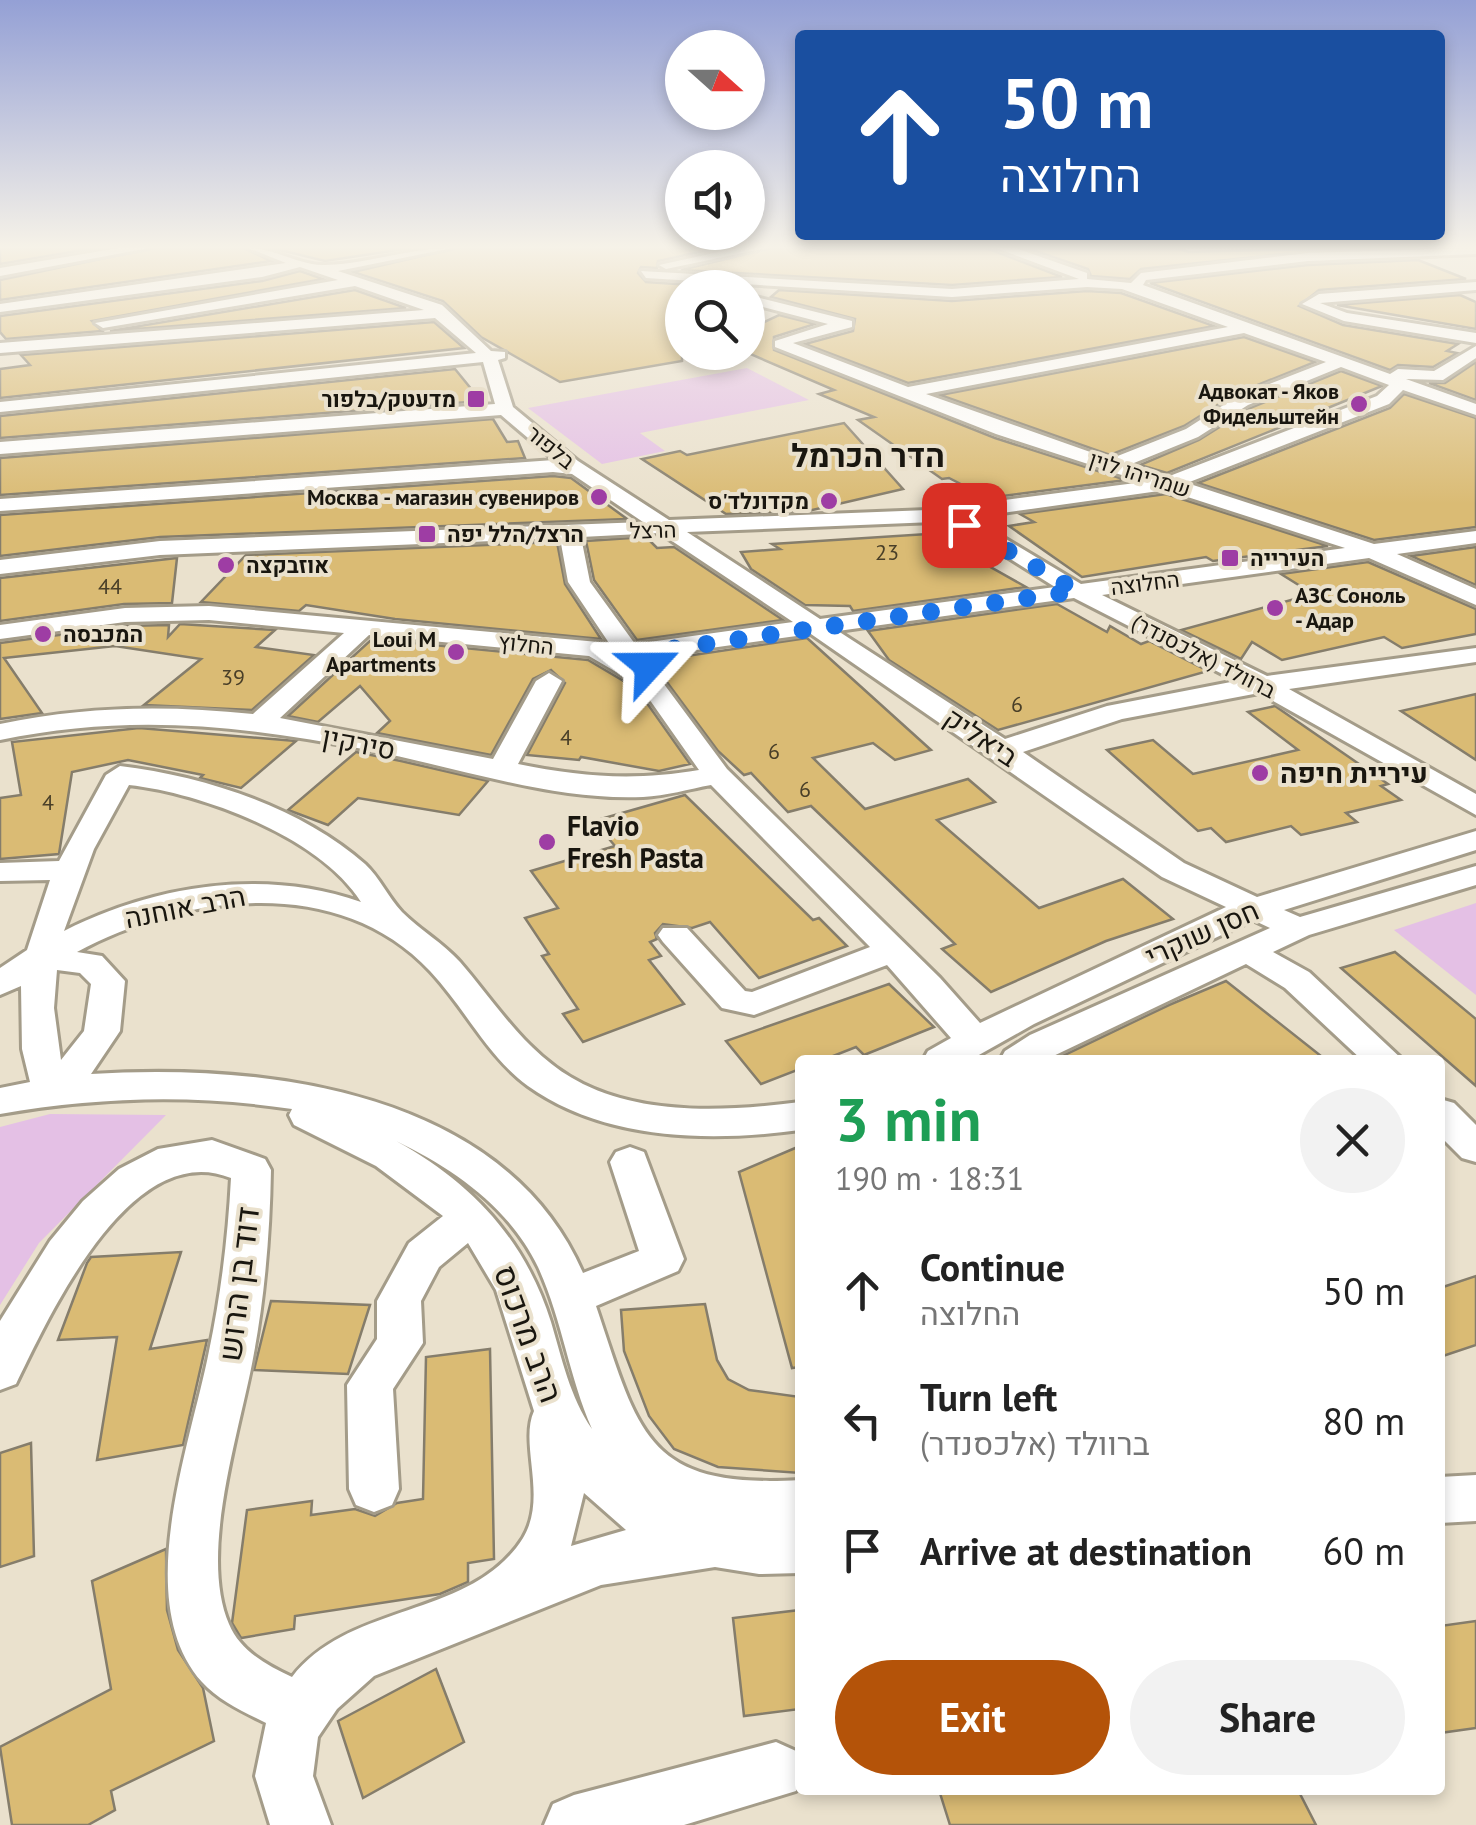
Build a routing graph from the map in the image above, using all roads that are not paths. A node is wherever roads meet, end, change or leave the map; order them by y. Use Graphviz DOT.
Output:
graph roads {
  1 [pos="61,333"];
  2 [pos="134,333"];
  3 [pos="466,333"];
  4 [pos="813,333"];
  5 [pos="1217,333"];
  6 [pos="1259,333"];
  7 [pos="1447,333"];
  8 [pos="1476,338"];
  9 [pos="0,344"];
  10 [pos="1476,351"];
  11 [pos="494,359"];
  12 [pos="1348,364"];
  13 [pos="1437,376"];
  14 [pos="1400,383"];
  15 [pos="906,392"];
  16 [pos="0,407"];
  17 [pos="506,409"];
  18 [pos="1475,410"];
  19 [pos="0,448"];
  20 [pos="1112,465"];
  21 [pos="577,469"];
  22 [pos="1170,483"];
  23 [pos="0,505"];
  24 [pos="636,506"];
  25 [pos="928,516"];
  26 [pos="780,526"];
  27 [pos="674,530"];
  28 [pos="570,534"];
  29 [pos="1476,537"];
  30 [pos="1378,553"];
  31 [pos="0,567"];
  32 [pos="1077,591"];
  33 [pos="1476,598"];
  34 [pos="813,626"];
  35 [pos="364,628"];
  36 [pos="0,632"];
  37 [pos="577,650"];
  38 [pos="1476,655"];
  39 [pos="637,663"];
  40 [pos="549,681"];
  41 [pos="1264,685"];
  42 [pos="258,724"];
  43 [pos="0,732"];
  44 [pos="1002,750"];
  45 [pos="501,770"];
  46 [pos="718,775"];
  47 [pos="1476,806"];
  48 [pos="1476,840"];
  49 [pos="69,870"];
  50 [pos="1173,870"];
  51 [pos="0,872"];
  52 [pos="1476,875"];
  53 [pos="1250,910"];
  54 [pos="394,924"];
  55 [pos="1305,925"];
  56 [pos="1202,930"];
  57 [pos="676,935"];
  58 [pos="1246,950"];
  59 [pos="891,951"];
  60 [pos="39,957"];
  61 [pos="0,984"];
  62 [pos="928,986"];
  63 [pos="1325,1002"];
  64 [pos="1021,1016"];
  65 [pos="958,1054"];
  66 [pos="1026,1055"];
  67 [pos="1380,1055"];
  68 [pos="51,1091"];
  69 [pos="254,1092"];
  70 [pos="0,1101"];
  71 [pos="795,1116"];
  72 [pos="1445,1118"];
  73 [pos="1476,1148"];
  74 [pos="630,1162"];
  75 [pos="471,1216"];
  76 [pos="572,1297"];
  77 [pos="0,1370"];
  78 [pos="549,1392"];
  79 [pos="374,1488"];
  80 [pos="1476,1498"];
  81 [pos="1445,1500"];
  82 [pos="795,1503"];
  83 [pos="740,1548"];
  84 [pos="795,1549"];
  85 [pos="504,1600"];
  86 [pos="299,1708"];
  87 [pos="776,1771"];
  88 [pos="301,1825"];
  89 [pos="574,1825"];
  1 -- 9 [label="street"];
  2 -- 9 [label="street"];
  3 -- 11 [label="street"];
  4 -- 15 [label="street, שמריהו לוין"];
  5 -- 15 [label="street"];
  6 -- 12 [label="street"];
  7 -- 8 [label="street"];
  10 -- 13 [label="street"];
  11 -- 16 [label="street"];
  11 -- 17 [label="street, בלפור"];
  12 -- 13 [label="street"];
  12 -- 14 [label="street"];
  12 -- 20 [label="street"];
  13 -- 18 [label="street"];
  14 -- 18 [label="street"];
  14 -- 22 [label="street, הרצל"];
  15 -- 20 [label="street, שמריהו לוין"];
  17 -- 19 [label="street"];
  17 -- 21 [label="street, בלפור"];
  20 -- 22 [label="street, שמריהו לוין"];
  21 -- 23 [label="street"];
  21 -- 24 [label="street, בלפור"];
  22 -- 25 [label="street, הרצל"];
  22 -- 30 [label="street, שמריהו לוין"];
  24 -- 26 [label="street, בלפור"];
  24 -- 27 [label="street, בלפור"];
  25 -- 26 [label="street, הרצל"];
  25 -- 32 [label="street, ברוולד (אלכסנדר)"];
  26 -- 27 [label="street, הרצל"];
  27 -- 28 [label="street, הרצל"];
  27 -- 34 [label="street, ביאליק"];
  28 -- 31 [label="street, הרצל"];
  28 -- 39 [label="street"];
  29 -- 30 [label="street, החלוצה"];
  30 -- 32 [label="street, החלוצה"];
  30 -- 33 [label="street, שמריהו לוין"];
  32 -- 34 [label="street, החלוצה"];
  32 -- 41 [label="street, ברוולד (אלכסנדר)"];
  34 -- 39 [label="street"];
  34 -- 44 [label="street, ביאליק"];
  35 -- 36 [label="street, החלוץ"];
  35 -- 37 [label="street, החלוץ"];
  35 -- 42 [label="street"];
  37 -- 39 [label="street, החלוץ"];
  37 -- 39 [label="street"];
  38 -- 41 [label="street"];
  39 -- 46 [label="street"];
  40 -- 45 [label="street"];
  41 -- 44 [label="street"];
  41 -- 47 [label="street, ברוולד (אלכסנדר)"];
  42 -- 43 [label="street, סירקין"];
  42 -- 45 [label="street, סירקין"];
  44 -- 50 [label="street, ביאליק"];
  45 -- 46 [label="street, סירקין"];
  46 -- 59 [label="street"];
  48 -- 53 [label="street, חסן שוקרי"];
  49 -- 51 [label="street"];
  49 -- 54 [label="street"];
  49 -- 60 [label="street"];
  50 -- 53 [label="street, ביאליק"];
  50 -- 56 [label="street"];
  52 -- 55 [label="street, חסן שוקרי"];
  53 -- 55 [label="street, ביאליק"];
  53 -- 56 [label="street, חסן שוקרי"];
  54 -- 60 [label="street, הרב אוחנה"];
  54 -- 71 [label="street"];
  55 -- 58 [label="street, חסן שוקרי"];
  55 -- 63 [label="street"];
  56 -- 64 [label="street, חסן שוקרי"];
  57 -- 59 [label="street"];
  58 -- 63 [label="street"];
  58 -- 66 [label="street, חסן שוקרי"];
  59 -- 62 [label="street"];
  60 -- 61 [label="street, הרב אוחנה"];
  60 -- 68 [label="street"];
  60 -- 68 [label="street"];
  62 -- 64 [label="street"];
  62 -- 65 [label="street"];
  63 -- 67 [label="street"];
  64 -- 65 [label="street, חסן שוקרי"];
  68 -- 69 [label="street, הרב מרכוס"];
  68 -- 70 [label="street"];
  69 -- 75 [label="street, הרב מרכוס"];
  69 -- 76 [label="street, הרב מרכוס"];
  72 -- 73 [label="street"];
  74 -- 76 [label="street"];
  75 -- 78 [label="street, הרב מרכוס"];
  75 -- 79 [label="street"];
  76 -- 82 [label="street, הרב מרכוס"];
  77 -- 86 [label="street, דוד בן הרוש"];
  78 -- 83 [label="street, הרב מרכוס"];
  78 -- 85 [label="street"];
  80 -- 81 [label="street"];
  83 -- 84 [label="street, הרב מרכוס"];
  83 -- 85 [label="street"];
  85 -- 86 [label="street"];
  86 -- 88 [label="street"];
  87 -- 89 [label="street"];
}
